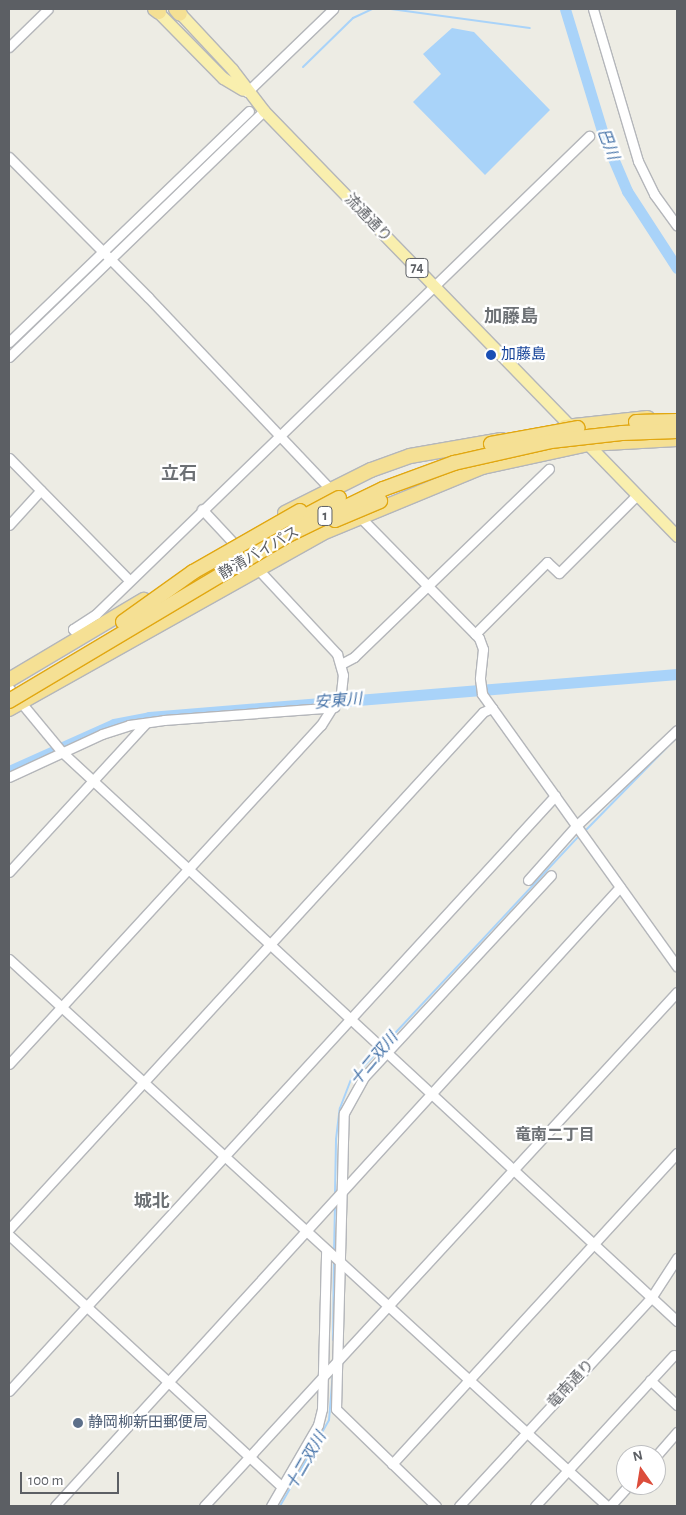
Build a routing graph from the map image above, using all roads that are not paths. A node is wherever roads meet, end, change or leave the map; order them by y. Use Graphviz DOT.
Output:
graph roads {
  1 [pos="48,9"];
  2 [pos="332,9"];
  3 [pos="594,9"];
  4 [pos="156,10"];
  5 [pos="177,10"];
  6 [pos="9,47"];
  7 [pos="247,92"];
  8 [pos="248,111"];
  9 [pos="264,111"];
  10 [pos="589,136"];
  11 [pos="9,157"];
  12 [pos="677,226"];
  13 [pos="102,251"];
  14 [pos="110,258"];
  15 [pos="433,285"];
  16 [pos="9,342"];
  17 [pos="9,357"];
  18 [pos="677,415"];
  19 [pos="677,421"];
  20 [pos="570,426"];
  21 [pos="677,431"];
  22 [pos="279,435"];
  23 [pos="677,439"];
  24 [pos="488,443"];
  25 [pos="588,444"];
  26 [pos="9,458"];
  27 [pos="487,465"];
  28 [pos="549,469"];
  29 [pos="330,489"];
  30 [pos="40,490"];
  31 [pos="638,495"];
  32 [pos="202,509"];
  33 [pos="359,516"];
  34 [pos="9,525"];
  35 [pos="677,536"];
  36 [pos="232,543"];
  37 [pos="258,569"];
  38 [pos="129,580"];
  39 [pos="427,585"];
  40 [pos="123,622"];
  41 [pos="475,634"];
  42 [pos="81,638"];
  43 [pos="70,664"];
  44 [pos="341,664"];
  45 [pos="9,680"];
  46 [pos="9,689"];
  47 [pos="15,701"];
  48 [pos="335,707"];
  49 [pos="492,708"];
  50 [pos="9,709"];
  51 [pos="146,723"];
  52 [pos="677,730"];
  53 [pos="62,752"];
  54 [pos="9,777"];
  55 [pos="92,781"];
  56 [pos="555,796"];
  57 [pos="580,830"];
  58 [pos="541,865"];
  59 [pos="187,869"];
  60 [pos="9,872"];
  61 [pos="551,875"];
  62 [pos="528,880"];
  63 [pos="542,885"];
  64 [pos="620,887"];
  65 [pos="270,945"];
  66 [pos="9,959"];
  67 [pos="677,966"];
  68 [pos="677,992"];
  69 [pos="62,1007"];
  70 [pos="350,1017"];
  71 [pos="387,1052"];
  72 [pos="9,1064"];
  73 [pos="144,1082"];
  74 [pos="432,1093"];
  75 [pos="677,1152"];
  76 [pos="225,1156"];
  77 [pos="514,1168"];
  78 [pos="341,1193"];
  79 [pos="9,1229"];
  80 [pos="305,1232"];
  81 [pos="9,1235"];
  82 [pos="594,1244"];
  83 [pos="326,1251"];
  84 [pos="677,1258"];
  85 [pos="340,1264"];
  86 [pos="651,1298"];
  87 [pos="388,1304"];
  88 [pos="87,1306"];
  89 [pos="677,1320"];
  90 [pos="674,1355"];
  91 [pos="337,1362"];
  92 [pos="326,1375"];
  93 [pos="469,1380"];
  94 [pos="650,1380"];
  95 [pos="170,1382"];
  96 [pos="9,1391"];
  97 [pos="677,1405"];
  98 [pos="677,1432"];
  99 [pos="527,1433"];
  100 [pos="666,1445"];
  101 [pos="250,1456"];
  102 [pos="392,1464"];
  103 [pos="568,1470"];
  104 [pos="281,1486"];
  105 [pos="619,1495"];
  106 [pos="538,1505"];
  107 [pos="55,1506"];
  108 [pos="204,1506"];
  109 [pos="271,1506"];
  110 [pos="436,1506"];
  111 [pos="459,1506"];
  112 [pos="608,1506"];
  1 -- 6 [label="street"];
  2 -- 7 [label="street"];
  3 -- 12 [label="street"];
  4 -- 7 [label="main road, 74"];
  5 -- 7 [label="main road, 74"];
  7 -- 9 [label="main road, 流通通り / 74"];
  8 -- 13 [label="street"];
  9 -- 14 [label="street"];
  9 -- 15 [label="main road, 流通通り / 74"];
  10 -- 15 [label="street"];
  11 -- 13 [label="street"];
  13 -- 14 [label="street"];
  13 -- 16 [label="street"];
  14 -- 17 [label="street"];
  14 -- 22 [label="street"];
  15 -- 20 [label="main road, 流通通り / 74"];
  15 -- 22 [label="street"];
  18 -- 20 [label="highway, 1"];
  19 -- 40 [label="highway, 静清バイパス / 1, bridge"];
  20 -- 24 [label="highway, 1"];
  20 -- 25 [label="main road, 流通通り / 74"];
  21 -- 43 [label="highway, 静清バイパス / 1, bridge"];
  22 -- 29 [label="street"];
  22 -- 32 [label="street"];
  23 -- 25 [label="highway, 1"];
  24 -- 29 [label="highway, 1"];
  24 -- 40 [label="highway, 1, bridge"];
  25 -- 27 [label="highway, 1"];
  25 -- 31 [label="main road, 流通通り / 74"];
  26 -- 30 [label="street"];
  27 -- 33 [label="highway, 1"];
  27 -- 43 [label="highway, 1, bridge"];
  28 -- 39 [label="street"];
  29 -- 36 [label="highway, 1"];
  30 -- 34 [label="street"];
  30 -- 38 [label="street"];
  31 -- 35 [label="main road, 流通通り / 74"];
  31 -- 41 [label="street"];
  32 -- 36 [label="street"];
  32 -- 38 [label="street"];
  33 -- 37 [label="highway, 1"];
  33 -- 39 [label="street"];
  36 -- 37 [label="street"];
  36 -- 42 [label="highway, 1"];
  37 -- 44 [label="street"];
  37 -- 47 [label="highway, 1"];
  38 -- 42 [label="street"];
  39 -- 41 [label="street"];
  39 -- 44 [label="street"];
  40 -- 46 [label="highway, 静清バイパス / 1"];
  41 -- 49 [label="street"];
  42 -- 45 [label="highway, 1"];
  43 -- 47 [label="highway, 静清バイパス / 1, bridge"];
  44 -- 48 [label="street"];
  46 -- 47 [label="street"];
  47 -- 50 [label="highway, 1"];
  47 -- 53 [label="street"];
  48 -- 51 [label="street"];
  48 -- 59 [label="street"];
  49 -- 56 [label="street"];
  49 -- 65 [label="street"];
  51 -- 53 [label="street"];
  51 -- 55 [label="street"];
  52 -- 57 [label="street"];
  53 -- 54 [label="street"];
  53 -- 55 [label="street"];
  55 -- 59 [label="street"];
  55 -- 60 [label="street"];
  56 -- 57 [label="street"];
  56 -- 70 [label="street"];
  57 -- 58 [label="street"];
  57 -- 64 [label="street"];
  58 -- 62 [label="street"];
  58 -- 63 [label="street"];
  59 -- 65 [label="street"];
  59 -- 69 [label="street"];
  61 -- 63 [label="street"];
  63 -- 71 [label="street"];
  64 -- 67 [label="street"];
  64 -- 74 [label="street"];
  65 -- 70 [label="street"];
  65 -- 73 [label="street"];
  66 -- 69 [label="street"];
  68 -- 77 [label="street"];
  69 -- 72 [label="street"];
  69 -- 73 [label="street"];
  70 -- 71 [label="street"];
  70 -- 76 [label="street"];
  71 -- 74 [label="street"];
  71 -- 78 [label="street"];
  73 -- 76 [label="street"];
  73 -- 79 [label="street"];
  74 -- 77 [label="street"];
  74 -- 78 [label="street"];
  75 -- 82 [label="street"];
  76 -- 80 [label="street"];
  76 -- 88 [label="street"];
  77 -- 82 [label="street"];
  77 -- 87 [label="street"];
  78 -- 80 [label="street"];
  78 -- 85 [label="street"];
  80 -- 83 [label="street"];
  80 -- 95 [label="street"];
  81 -- 88 [label="street"];
  82 -- 86 [label="street"];
  82 -- 93 [label="street"];
  83 -- 85 [label="street"];
  83 -- 92 [label="street"];
  84 -- 86 [label="street, 竜南通り"];
  85 -- 87 [label="street"];
  85 -- 91 [label="street"];
  86 -- 89 [label="street"];
  86 -- 99 [label="street, 竜南通り"];
  87 -- 91 [label="street"];
  87 -- 93 [label="street"];
  88 -- 95 [label="street"];
  88 -- 96 [label="street"];
  90 -- 94 [label="street"];
  91 -- 92 [label="street"];
  91 -- 102 [label="street"];
  92 -- 101 [label="street"];
  92 -- 104 [label="street"];
  93 -- 99 [label="street"];
  93 -- 102 [label="street"];
  94 -- 97 [label="street"];
  94 -- 103 [label="street"];
  95 -- 101 [label="street"];
  95 -- 107 [label="street"];
  98 -- 100 [label="street"];
  99 -- 103 [label="street"];
  99 -- 111 [label="street, 竜南通り"];
  101 -- 104 [label="street"];
  101 -- 108 [label="street"];
  102 -- 110 [label="street"];
  103 -- 106 [label="street"];
  103 -- 112 [label="street"];
  104 -- 109 [label="street"];
  105 -- 112 [label="street"];
}
